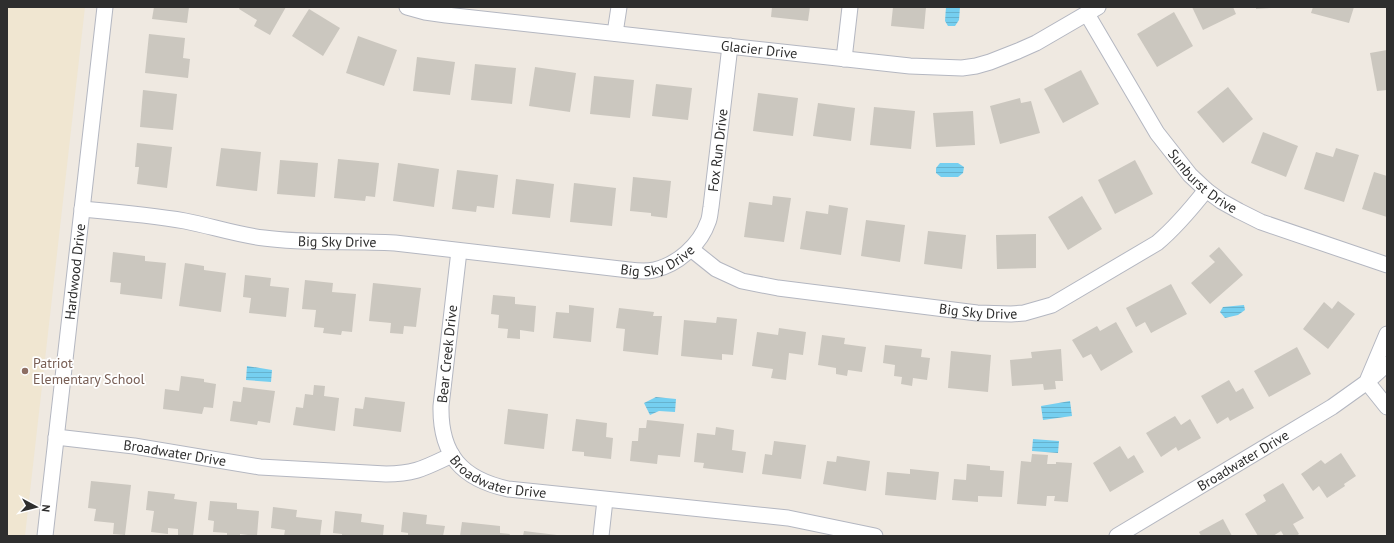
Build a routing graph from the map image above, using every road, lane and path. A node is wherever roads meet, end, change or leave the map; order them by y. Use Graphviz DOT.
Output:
graph roads {
  1 [pos="105,7"];
  2 [pos="407,7"];
  3 [pos="618,7"];
  4 [pos="850,7"];
  5 [pos="1092,11"];
  6 [pos="615,33"];
  7 [pos="730,46"];
  8 [pos="844,59"];
  9 [pos="1206,190"];
  10 [pos="82,209"];
  11 [pos="691,249"];
  12 [pos="459,252"];
  13 [pos="1387,265"];
  14 [pos="1387,334"];
  15 [pos="1387,364"];
  16 [pos="1367,382"];
  17 [pos="1387,407"];
  18 [pos="56,437"];
  19 [pos="452,455"];
  20 [pos="605,500"];
  21 [pos="45,536"];
  22 [pos="601,536"];
  23 [pos="875,536"];
  24 [pos="1117,536"];
  1 -- 10 [label="street, Hardwood Drive"];
  2 -- 6 [label="street, Glacier Drive"];
  3 -- 6 [label="street"];
  4 -- 8 [label="street"];
  5 -- 8 [label="street, Glacier Drive"];
  5 -- 9 [label="street, Sunburst Drive"];
  6 -- 7 [label="street, Glacier Drive"];
  7 -- 8 [label="street, Glacier Drive"];
  7 -- 11 [label="street, Fox Run Drive"];
  9 -- 11 [label="street, Big Sky Drive"];
  9 -- 13 [label="street, Sunburst Drive"];
  10 -- 12 [label="street, Big Sky Drive"];
  10 -- 18 [label="street, Hardwood Drive"];
  11 -- 12 [label="street, Big Sky Drive"];
  12 -- 19 [label="street, Bear Creek Drive"];
  14 -- 16 [label="street"];
  15 -- 16 [label="street, Broadwater Drive"];
  16 -- 17 [label="street"];
  16 -- 24 [label="street, Broadwater Drive"];
  18 -- 19 [label="street, Broadwater Drive"];
  18 -- 21 [label="street, Hardwood Drive"];
  19 -- 20 [label="street, Broadwater Drive"];
  20 -- 22 [label="street"];
  20 -- 23 [label="street, Broadwater Drive"];
}
